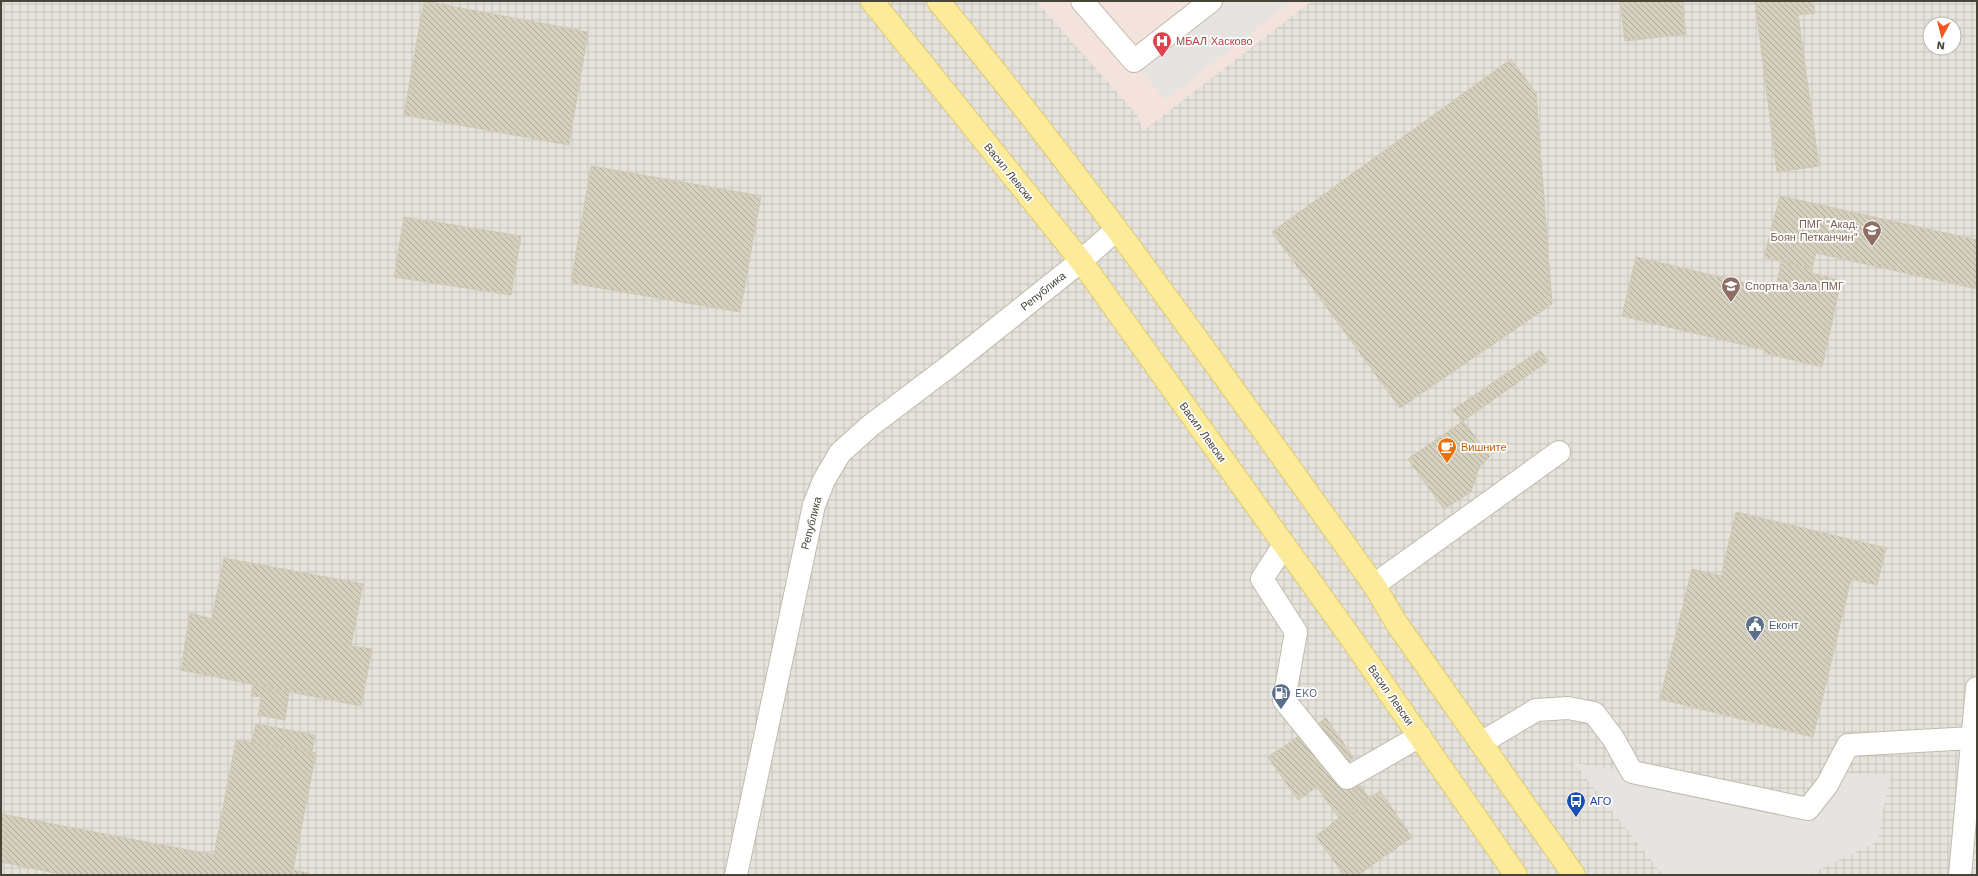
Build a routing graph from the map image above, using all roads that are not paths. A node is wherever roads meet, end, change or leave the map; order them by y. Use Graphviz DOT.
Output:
graph roads {
  1 [pos="872,1"];
  2 [pos="938,1"];
  3 [pos="1082,1"];
  4 [pos="1211,1"];
  5 [pos="1116,230"];
  6 [pos="1080,261"];
  7 [pos="1559,452"];
  8 [pos="1284,545"];
  9 [pos="1374,585"];
  10 [pos="1977,688"];
  11 [pos="1420,736"];
  12 [pos="1972,738"];
  13 [pos="1481,743"];
  14 [pos="736,875"];
  15 [pos="1516,875"];
  16 [pos="1574,875"];
  17 [pos="1960,875"];
  1 -- 6 [label="main road, Васил Левски"];
  2 -- 5 [label="main road"];
  3 -- 4 [label="street"];
  5 -- 6 [label="street, Република"];
  5 -- 9 [label="main road"];
  6 -- 8 [label="main road, Васил Левски"];
  6 -- 14 [label="street, Република"];
  7 -- 9 [label="street"];
  8 -- 11 [label="main road, Васил Левски"];
  8 -- 11 [label="street"];
  9 -- 13 [label="main road"];
  10 -- 12 [label="street"];
  11 -- 15 [label="main road, Васил Левски"];
  12 -- 13 [label="street"];
  12 -- 17 [label="street"];
  13 -- 16 [label="main road"];
}
